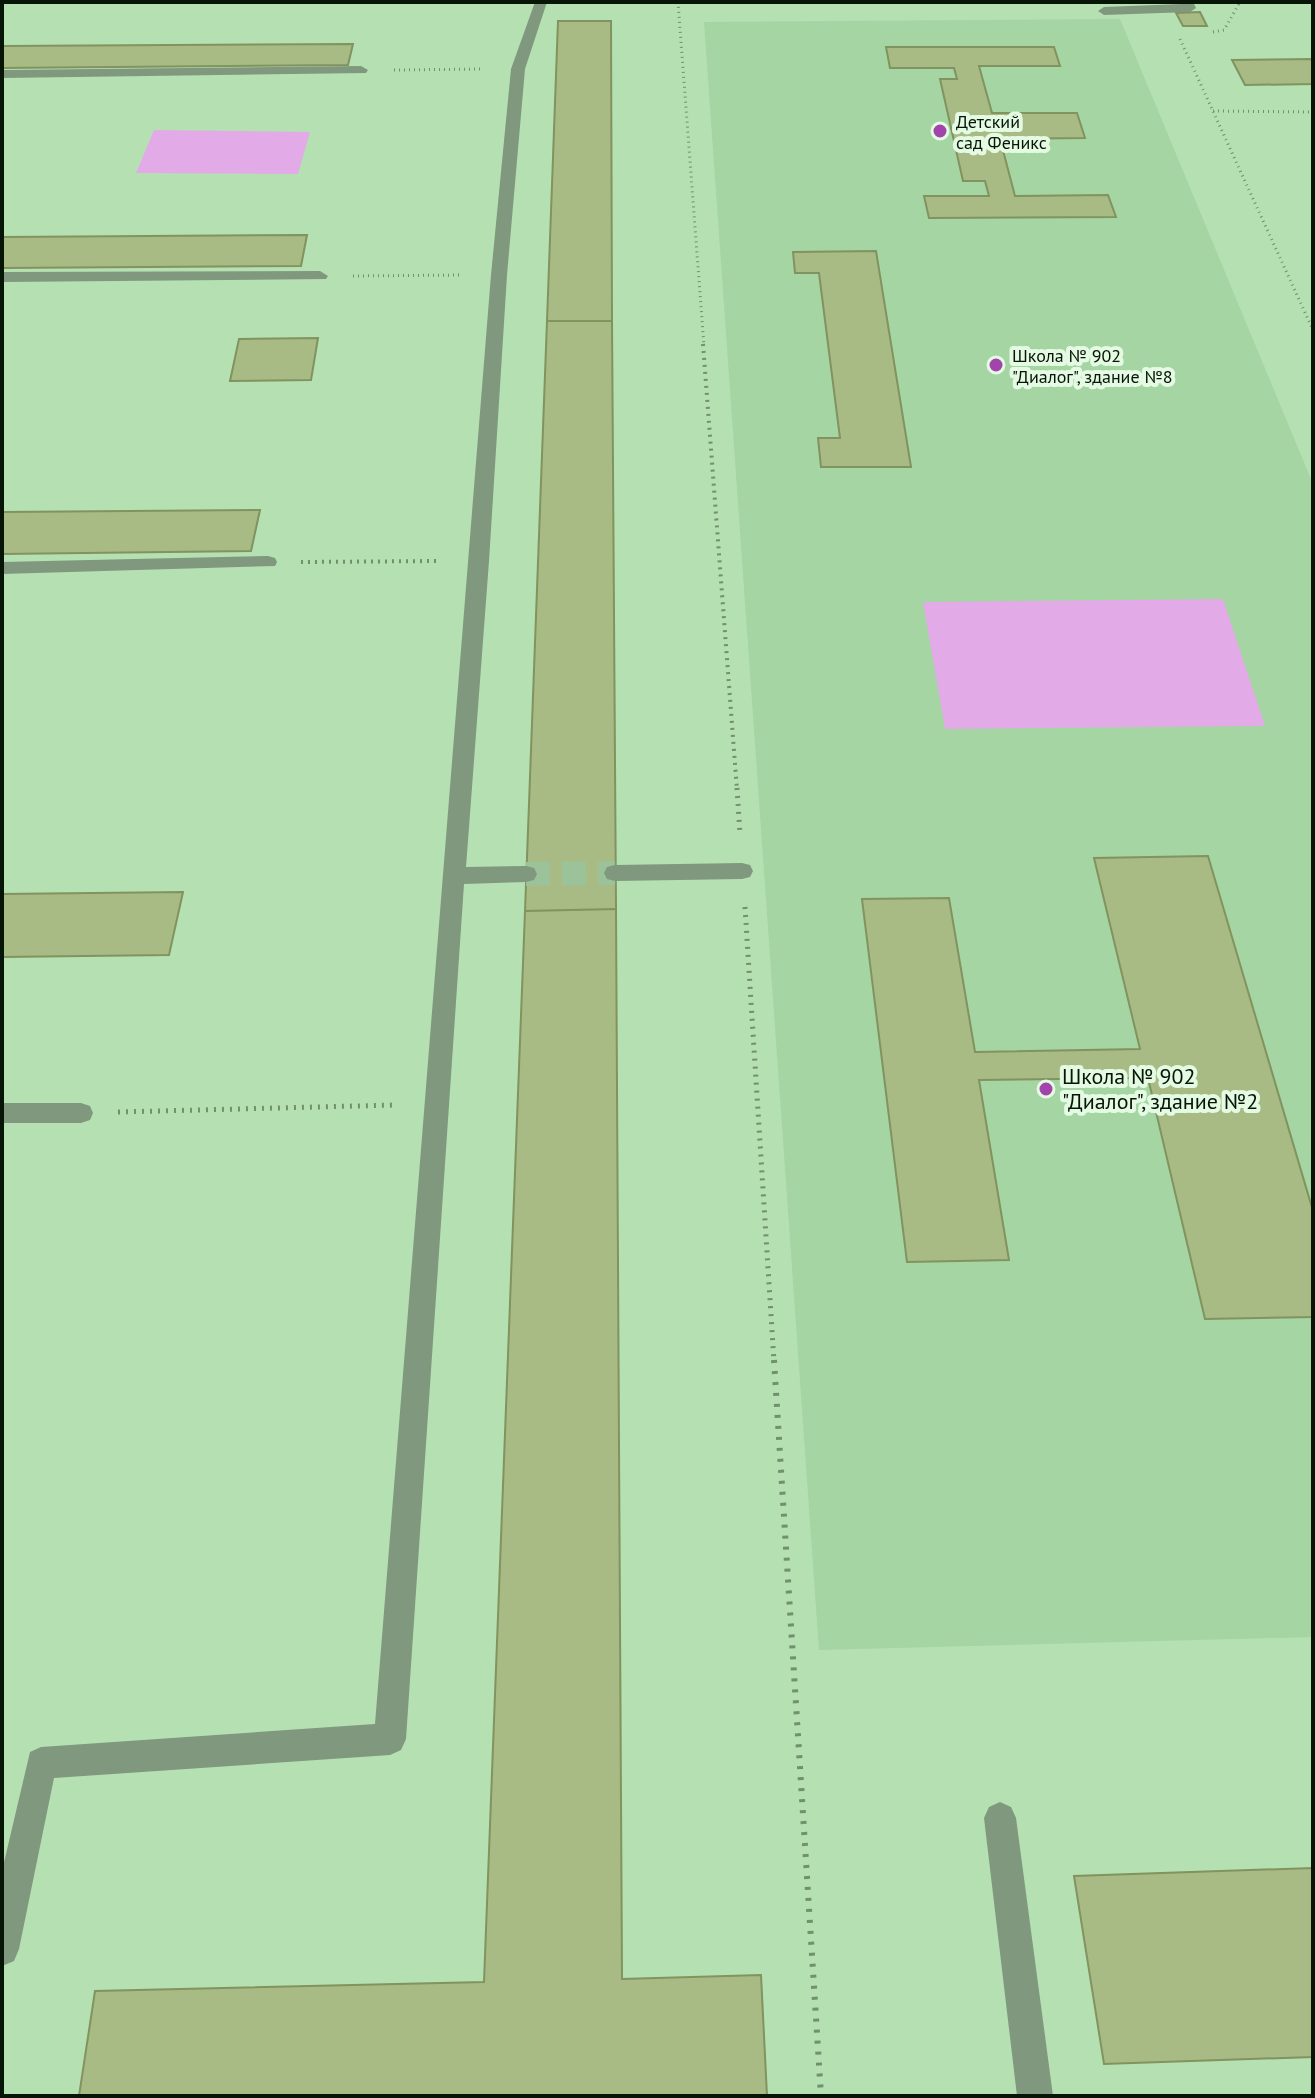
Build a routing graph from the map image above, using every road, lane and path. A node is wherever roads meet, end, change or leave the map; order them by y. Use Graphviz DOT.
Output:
graph roads {
  1 [pos="541,2"];
  2 [pos="678,2"];
  3 [pos="1187,2"];
  4 [pos="1167,9"];
  5 [pos="1104,11"];
  6 [pos="518,69"];
  7 [pos="361,70"];
  8 [pos="2,74"];
  9 [pos="1213,111"];
  10 [pos="1313,112"];
  11 [pos="499,275"];
  12 [pos="320,276"];
  13 [pos="2,277"];
  14 [pos="1313,330"];
  15 [pos="480,561"];
  16 [pos="268,562"];
  17 [pos="2,568"];
  18 [pos="742,871"];
  19 [pos="615,873"];
  20 [pos="526,874"];
  21 [pos="452,876"];
  22 [pos="435,1104"];
  23 [pos="2,1113"];
  24 [pos="81,1113"];
  25 [pos="1000,1818"];
  26 [pos="2,1949"];
  27 [pos="821,2096"];
  28 [pos="1035,2096"];
  1 -- 6 [label="lane"];
  2 -- 18 [label="path"];
  3 -- 4 [label="lane"];
  4 -- 5 [label="lane"];
  4 -- 9 [label="path"];
  6 -- 7 [label="path"];
  6 -- 11 [label="lane"];
  7 -- 8 [label="lane"];
  9 -- 10 [label="path"];
  9 -- 14 [label="path"];
  11 -- 12 [label="path"];
  11 -- 15 [label="lane"];
  12 -- 13 [label="lane"];
  15 -- 16 [label="path"];
  15 -- 21 [label="lane"];
  16 -- 17 [label="lane"];
  18 -- 19 [label="lane"];
  18 -- 27 [label="path"];
  20 -- 21 [label="lane"];
  21 -- 22 [label="lane"];
  22 -- 24 [label="path"];
  22 -- 26 [label="lane"];
  23 -- 24 [label="lane"];
  25 -- 28 [label="lane"];
}
